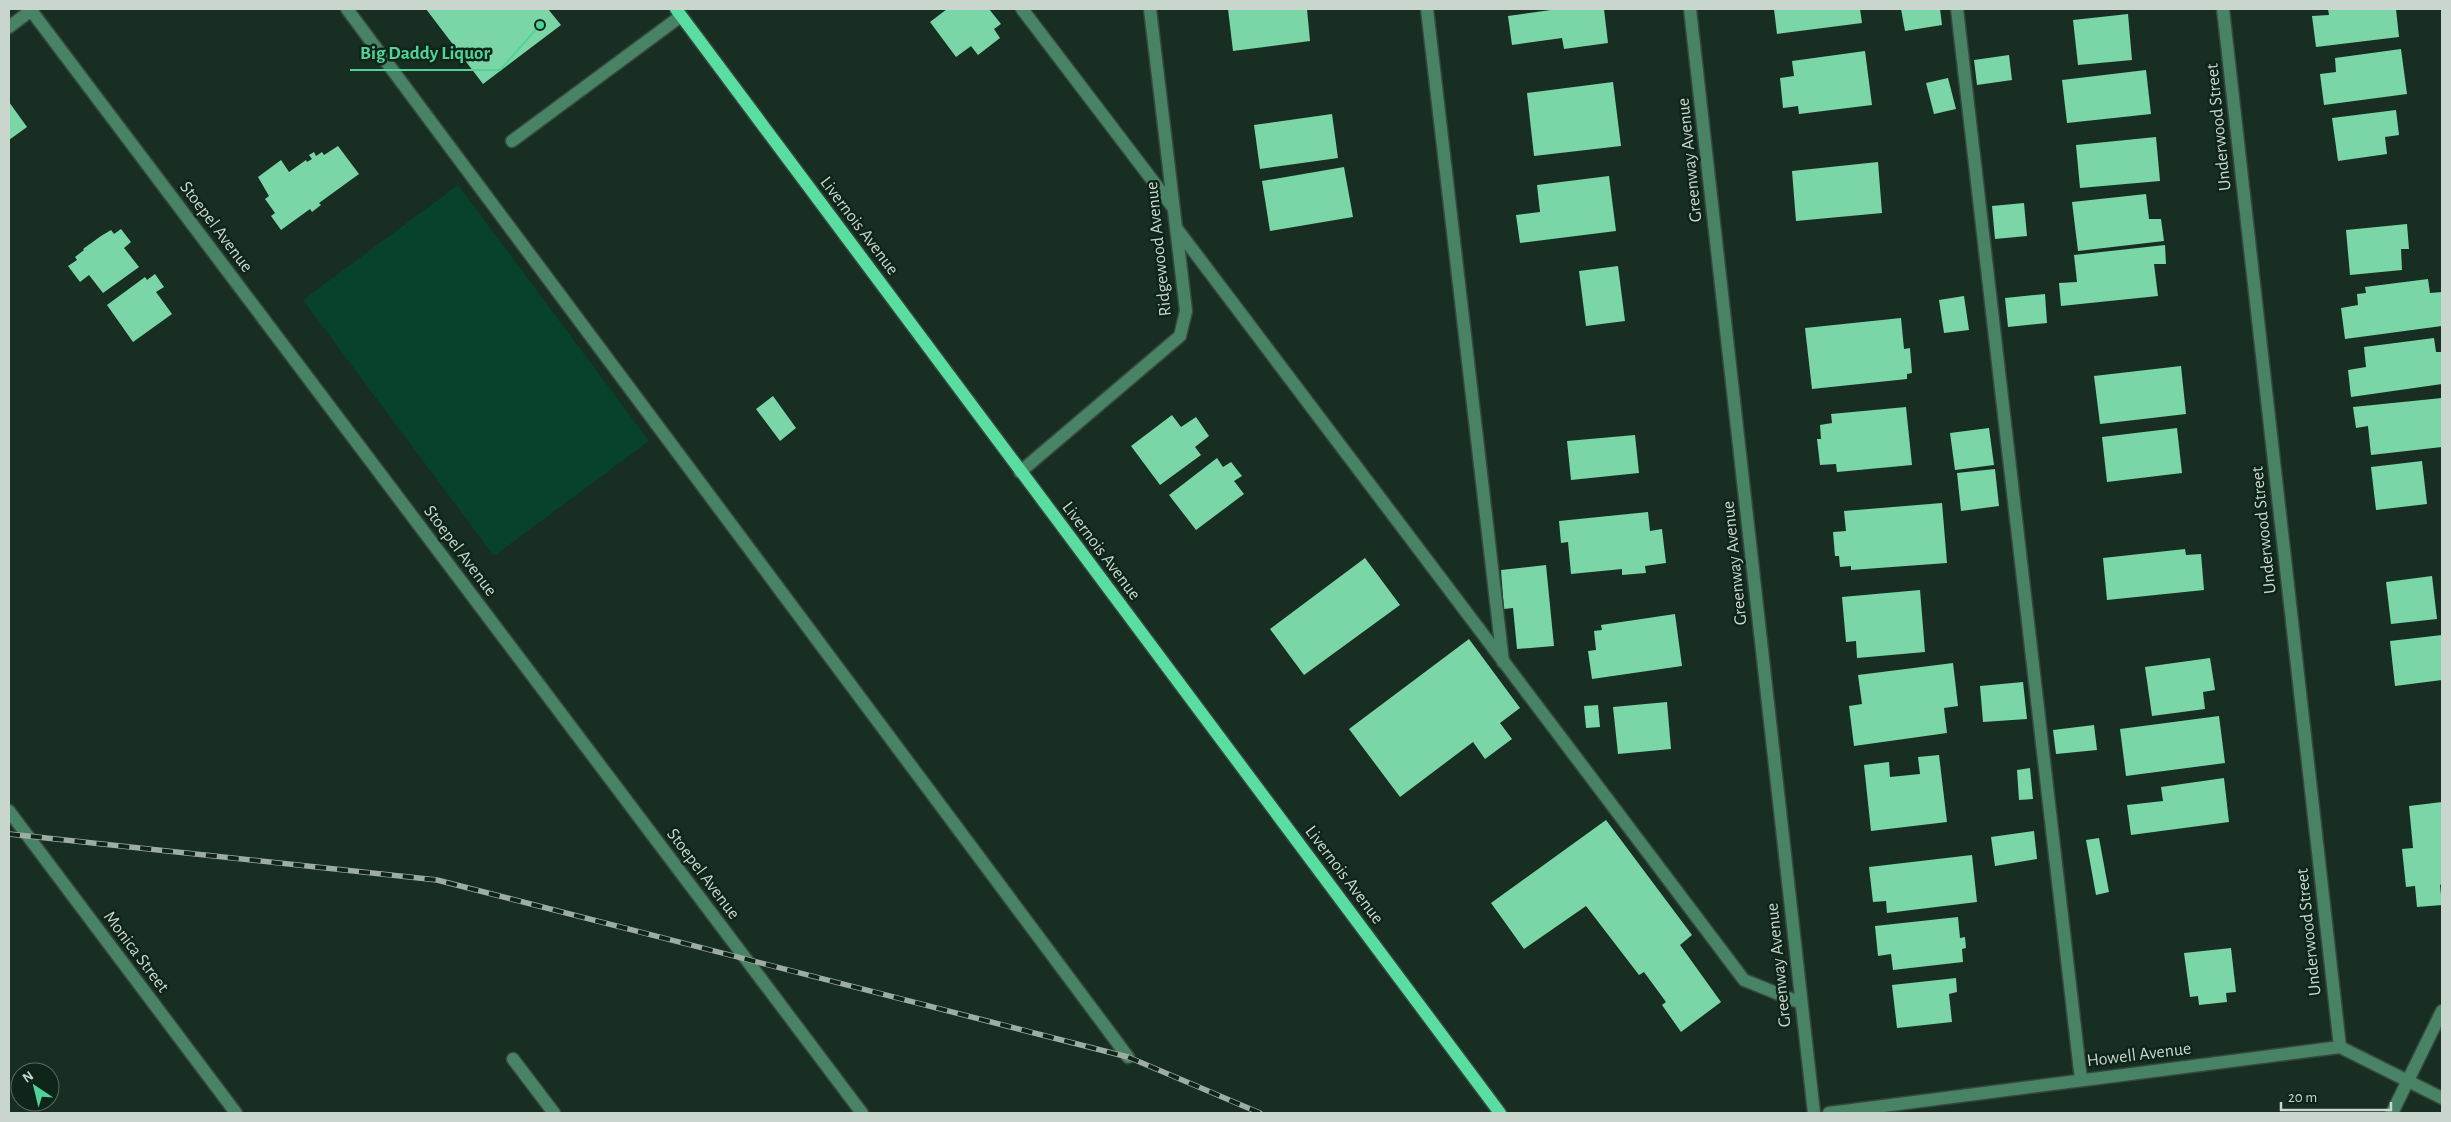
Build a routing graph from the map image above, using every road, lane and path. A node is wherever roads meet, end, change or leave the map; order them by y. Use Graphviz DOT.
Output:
graph roads {
  1 [pos="31,9"];
  2 [pos="347,9"];
  3 [pos="1022,9"];
  4 [pos="1150,9"];
  5 [pos="1427,9"];
  6 [pos="1690,9"];
  7 [pos="1957,9"];
  8 [pos="2223,9"];
  9 [pos="678,12"];
  10 [pos="9,27"];
  11 [pos="512,141"];
  12 [pos="1172,206"];
  13 [pos="1177,229"];
  14 [pos="1020,472"];
  15 [pos="1503,662"];
  16 [pos="9,812"];
  17 [pos="1801,1003"];
  18 [pos="2442,1011"];
  19 [pos="2340,1047"];
  20 [pos="1128,1057"];
  21 [pos="513,1059"];
  22 [pos="2081,1080"];
  23 [pos="2408,1080"];
  24 [pos="2442,1098"];
  25 [pos="236,1113"];
  26 [pos="554,1113"];
  27 [pos="862,1113"];
  28 [pos="1500,1113"];
  29 [pos="1814,1113"];
  30 [pos="1829,1113"];
  31 [pos="2392,1113"];
  1 -- 10 [label="street"];
  1 -- 27 [label="street, Stoepel Avenue"];
  2 -- 20 [label="street"];
  3 -- 12 [label="street"];
  4 -- 12 [label="street, Ridgewood Avenue"];
  5 -- 15 [label="street"];
  6 -- 17 [label="street, Greenway Avenue"];
  7 -- 22 [label="street"];
  8 -- 19 [label="street, Underwood Street"];
  9 -- 11 [label="street"];
  9 -- 14 [label="main road, Livernois Avenue"];
  12 -- 13 [label="street, Ridgewood Avenue"];
  13 -- 14 [label="street, Ridgewood Avenue"];
  13 -- 15 [label="street"];
  14 -- 28 [label="main road, Livernois Avenue"];
  15 -- 17 [label="street"];
  16 -- 25 [label="street, Monica Street"];
  17 -- 29 [label="street, Greenway Avenue"];
  18 -- 23 [label="street"];
  19 -- 22 [label="street, Howell Avenue"];
  19 -- 23 [label="street"];
  21 -- 26 [label="street"];
  22 -- 30 [label="street, Howell Avenue"];
  23 -- 24 [label="street"];
  23 -- 31 [label="street"];
}
